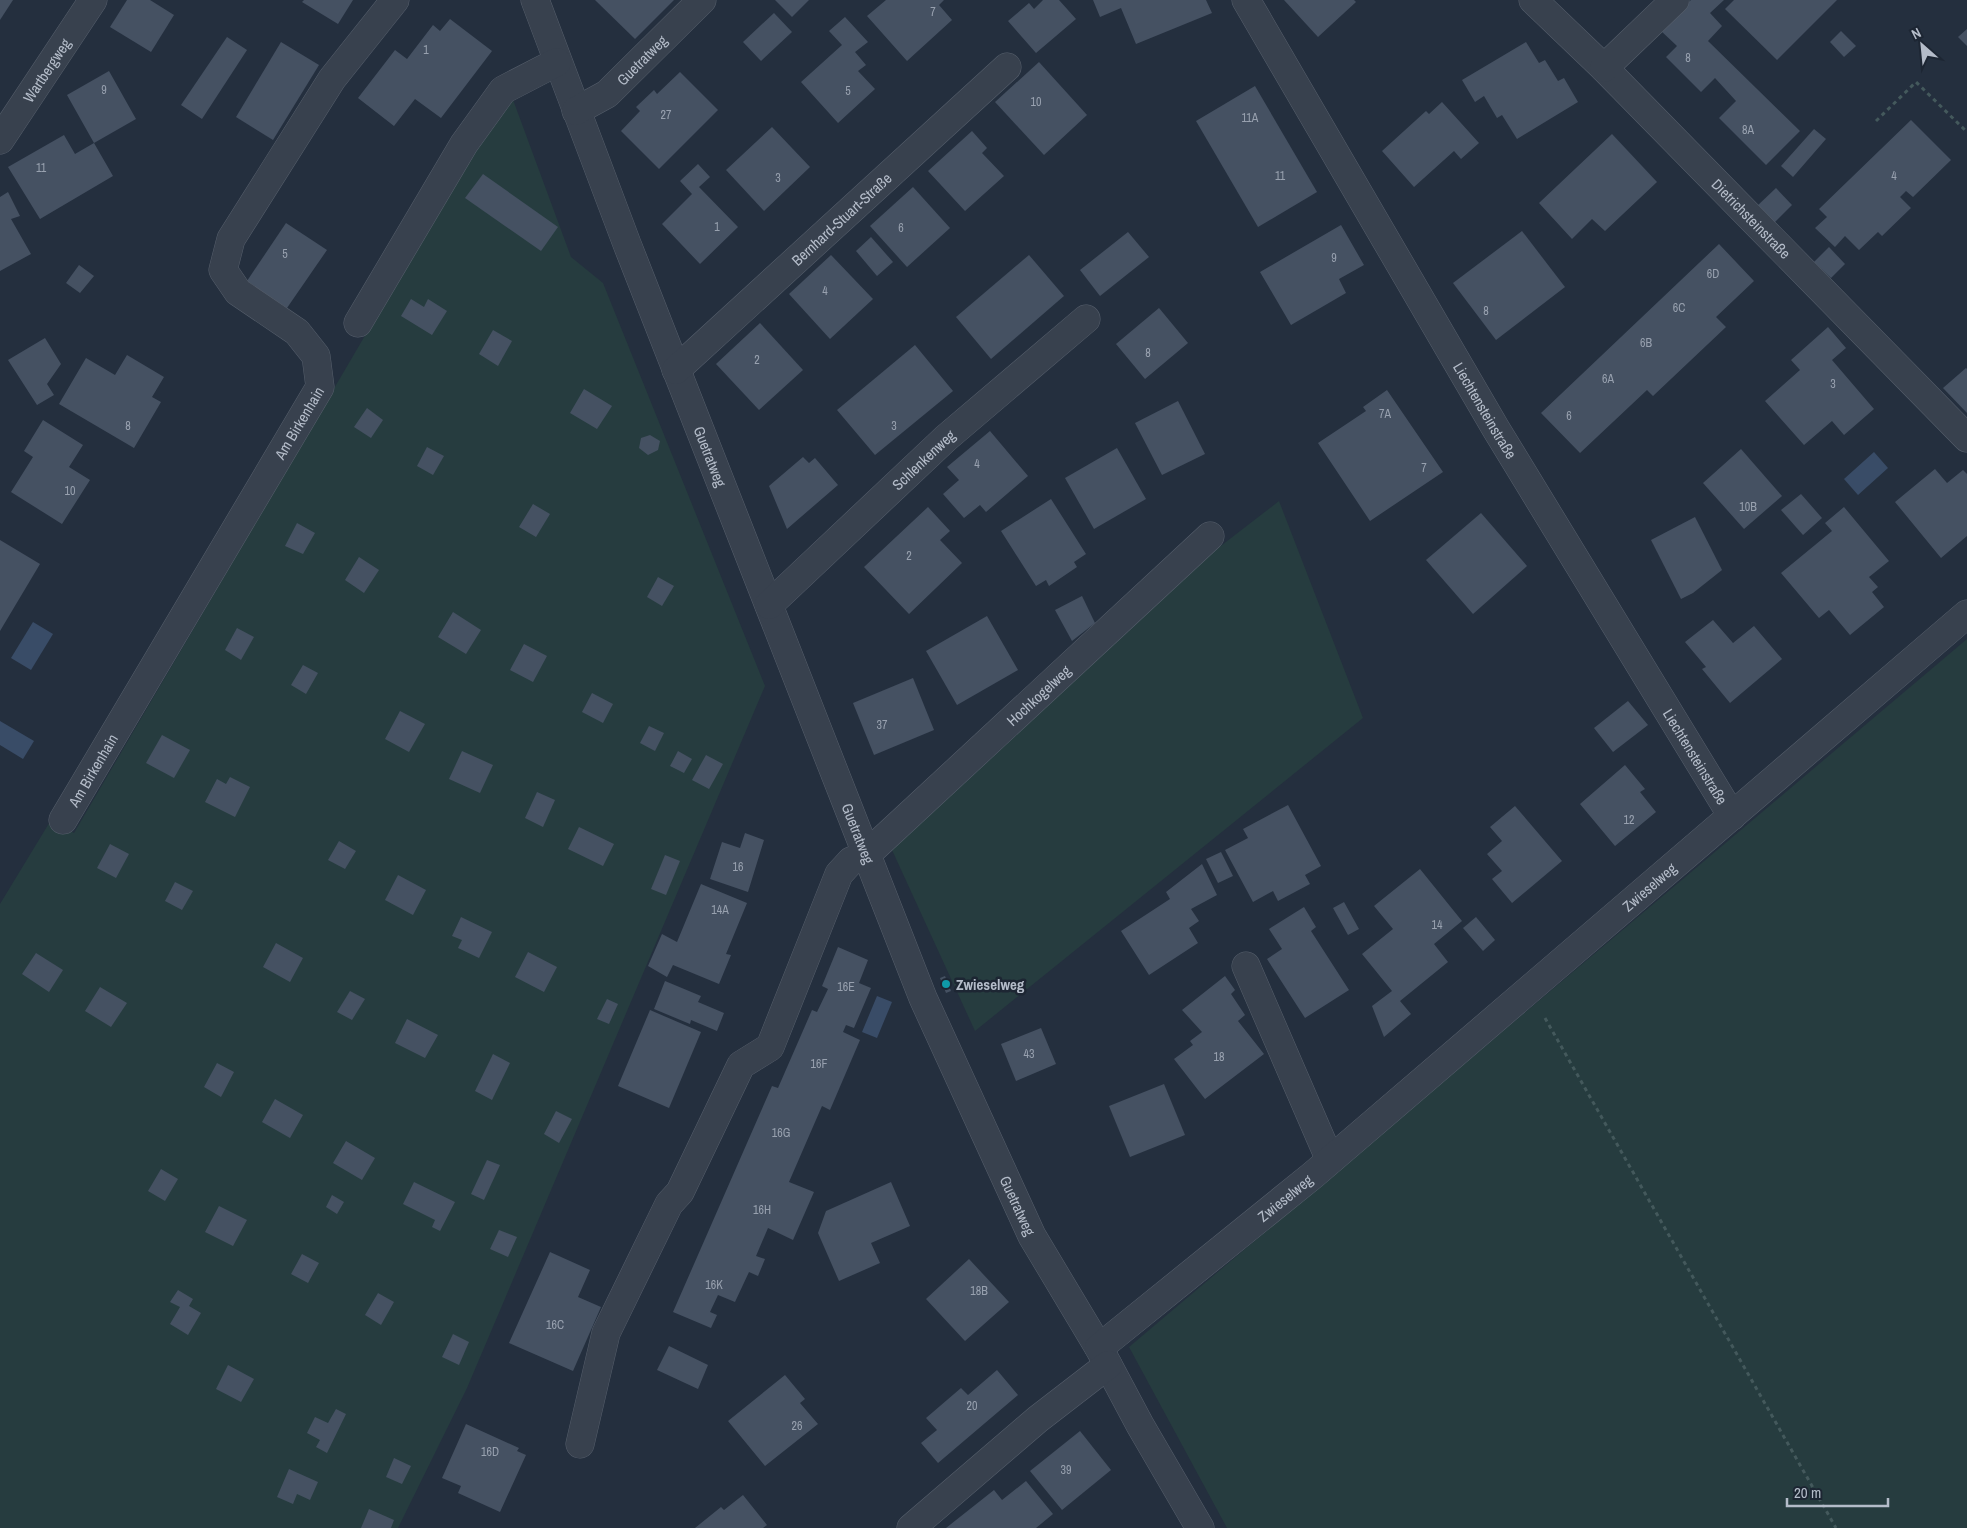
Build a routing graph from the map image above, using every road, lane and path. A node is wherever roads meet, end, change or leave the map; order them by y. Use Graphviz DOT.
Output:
graph roads {
  1 [pos="93,0"];
  2 [pos="395,0"];
  3 [pos="535,0"];
  4 [pos="702,0"];
  5 [pos="1246,0"];
  6 [pos="1534,0"];
  7 [pos="1675,0"];
  8 [pos="557,62"];
  9 [pos="1007,67"];
  10 [pos="1604,68"];
  11 [pos="576,111"];
  12 [pos="1876,121"];
  13 [pos="1967,132"];
  14 [pos="0,140"];
  15 [pos="1086,320"];
  16 [pos="358,324"];
  17 [pos="676,370"];
  18 [pos="1967,438"];
  19 [pos="1210,536"];
  20 [pos="769,605"];
  21 [pos="1967,614"];
  22 [pos="1732,816"];
  23 [pos="63,820"];
  24 [pos="866,855"];
  25 [pos="1246,966"];
  26 [pos="1529,990"];
  27 [pos="1330,1160"];
  28 [pos="1104,1357"];
  29 [pos="580,1444"];
  30 [pos="910,1528"];
  31 [pos="1200,1528"];
  32 [pos="1836,1528"];
  1 -- 14 [label="street, Wartbergweg"];
  2 -- 23 [label="street, Am Birkenhain"];
  3 -- 8 [label="street, Guetratweg"];
  4 -- 11 [label="street, Guetratweg"];
  5 -- 22 [label="street, Liechtensteinstraße"];
  6 -- 10 [label="street, Dietrichsteinstraße"];
  7 -- 10 [label="street"];
  8 -- 11 [label="street, Guetratweg"];
  8 -- 16 [label="street"];
  9 -- 17 [label="street, Bernhard-Stuart-Straße"];
  10 -- 18 [label="street, Dietrichsteinstraße"];
  11 -- 17 [label="street, Guetratweg"];
  12 -- 13 [label="path"];
  15 -- 20 [label="street, Schlenkenweg"];
  17 -- 20 [label="street, Guetratweg"];
  19 -- 24 [label="street, Hochkogelweg"];
  20 -- 24 [label="street, Guetratweg"];
  21 -- 22 [label="street, Zwieselweg"];
  22 -- 26 [label="street, Zwieselweg"];
  24 -- 28 [label="street, Guetratweg"];
  24 -- 29 [label="street, Hochkogelweg"];
  25 -- 27 [label="street"];
  26 -- 27 [label="street, Zwieselweg"];
  26 -- 32 [label="path"];
  27 -- 28 [label="street, Zwieselweg"];
  28 -- 30 [label="street, Zwieselweg"];
  28 -- 31 [label="street, Guetratweg"];
}
